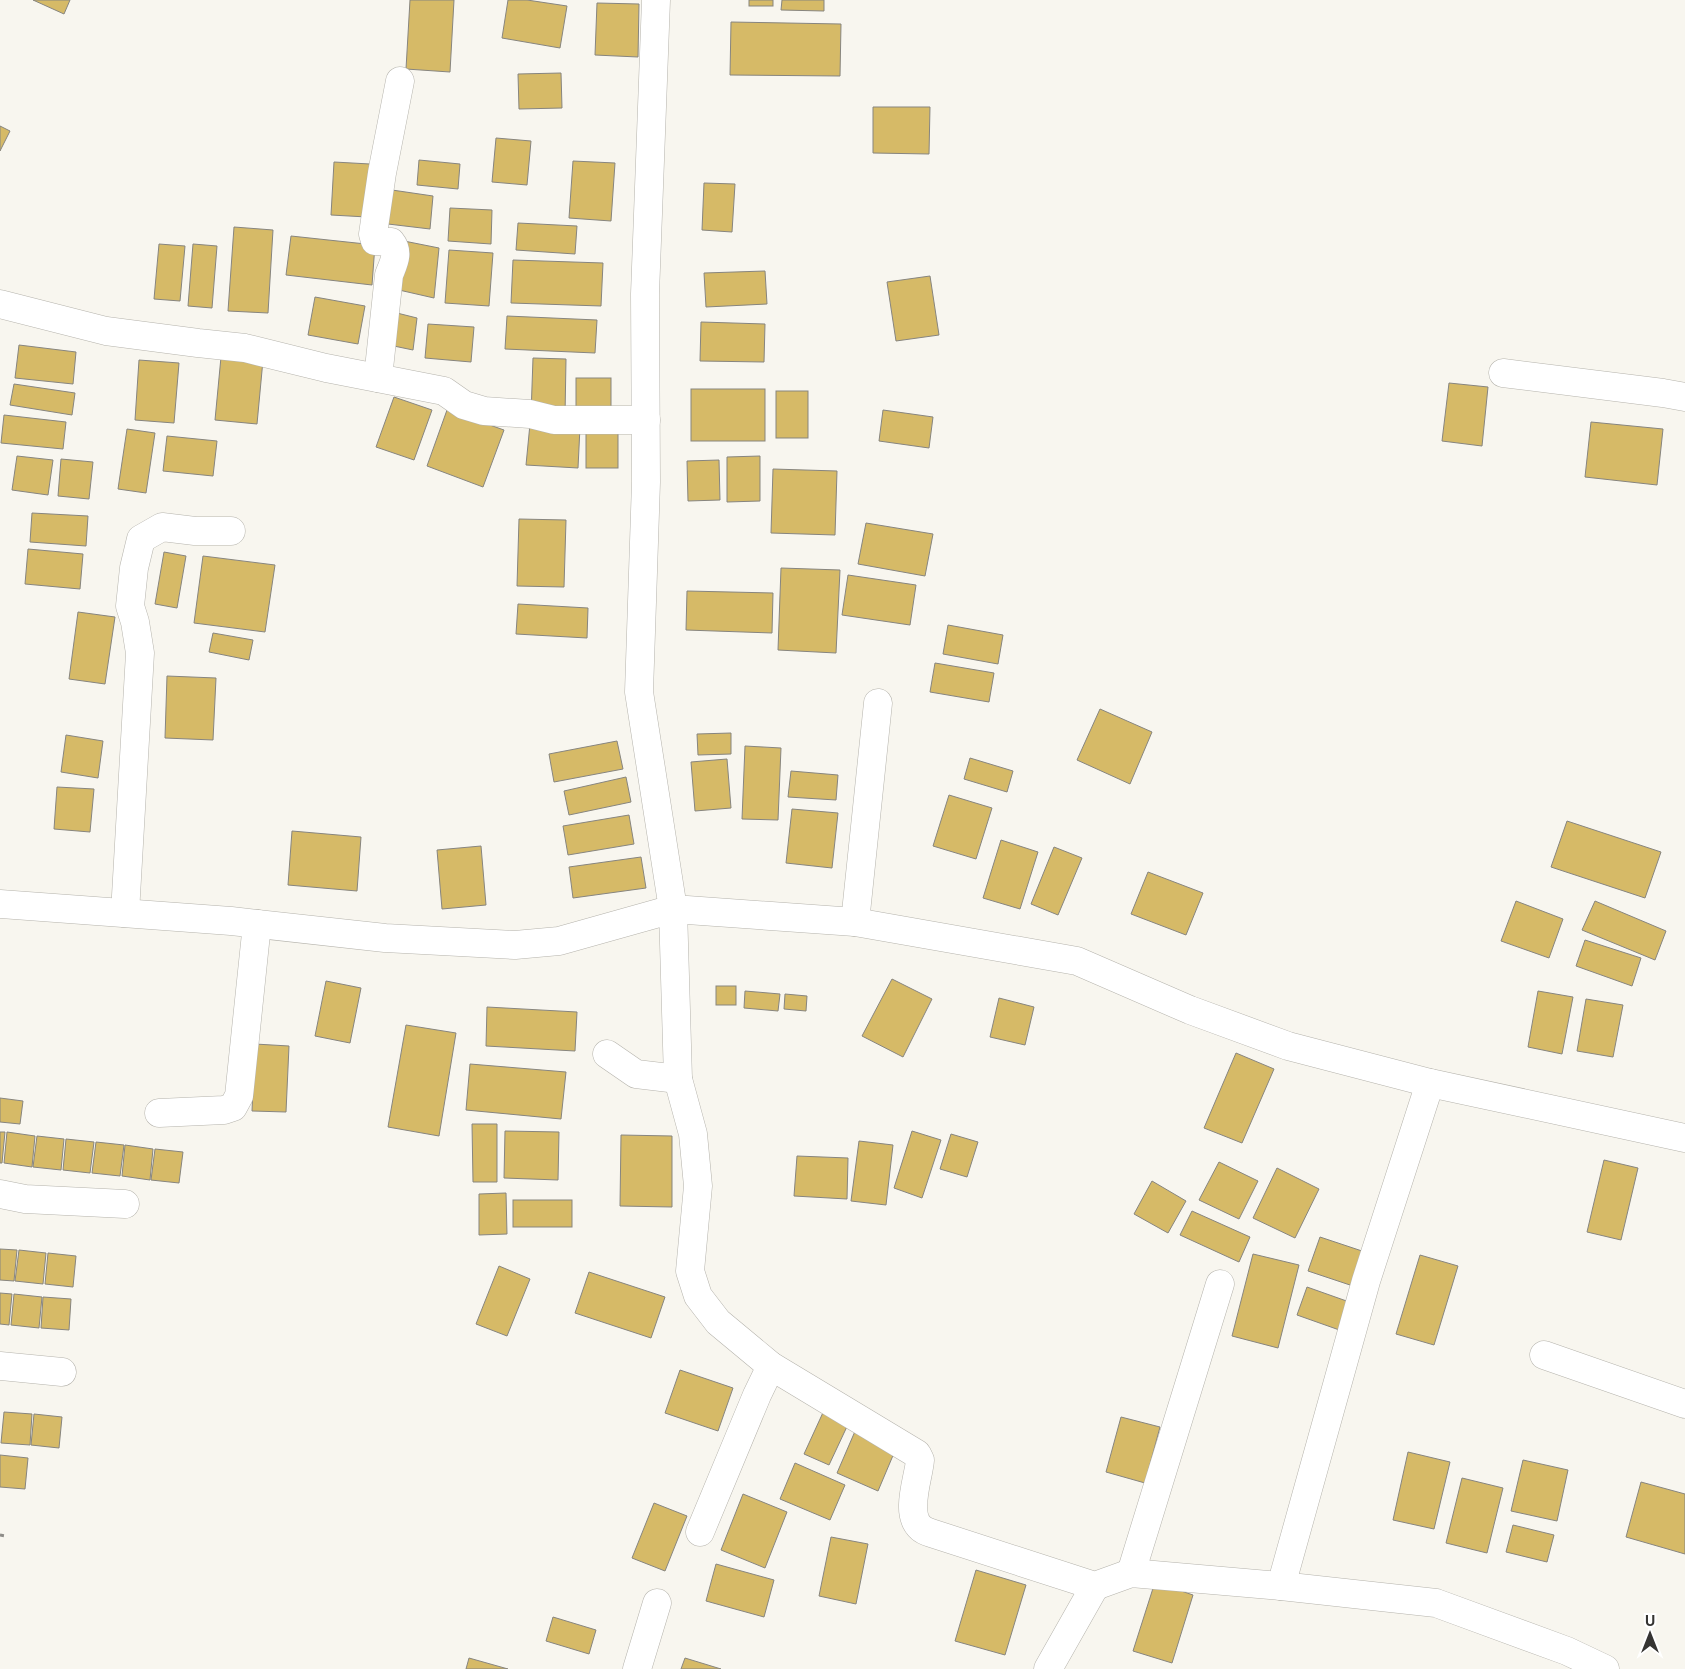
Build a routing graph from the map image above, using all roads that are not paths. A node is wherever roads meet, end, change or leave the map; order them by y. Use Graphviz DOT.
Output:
graph roads {
  1 [pos="656,0"];
  2 [pos="400,81"];
  3 [pos="0,304"];
  4 [pos="1503,373"];
  5 [pos="378,378"];
  6 [pos="1685,397"];
  7 [pos="646,420"];
  8 [pos="231,531"];
  9 [pos="878,703"];
  10 [pos="0,904"];
  11 [pos="674,909"];
  12 [pos="125,913"];
  13 [pos="855,922"];
  14 [pos="257,924"];
  15 [pos="607,1054"];
  16 [pos="678,1079"];
  17 [pos="1430,1083"];
  18 [pos="159,1113"];
  19 [pos="1685,1138"];
  20 [pos="0,1194"];
  21 [pos="125,1204"];
  22 [pos="1220,1284"];
  23 [pos="1544,1355"];
  24 [pos="0,1366"];
  25 [pos="772,1366"];
  26 [pos="62,1372"];
  27 [pos="1685,1404"];
  28 [pos="700,1532"];
  29 [pos="1131,1573"];
  30 [pos="1095,1586"];
  31 [pos="1281,1586"];
  32 [pos="657,1603"];
  33 [pos="637,1669"];
  34 [pos="1048,1669"];
  35 [pos="1605,1669"];
  1 -- 7 [label="street"];
  2 -- 5 [label="street"];
  3 -- 5 [label="street"];
  4 -- 6 [label="street"];
  5 -- 7 [label="street"];
  7 -- 11 [label="street"];
  8 -- 12 [label="street"];
  9 -- 13 [label="street"];
  10 -- 12 [label="street"];
  11 -- 13 [label="street"];
  11 -- 14 [label="street"];
  11 -- 16 [label="street"];
  12 -- 14 [label="street"];
  13 -- 17 [label="street"];
  14 -- 18 [label="street"];
  15 -- 16 [label="street"];
  16 -- 25 [label="street"];
  17 -- 19 [label="street"];
  17 -- 31 [label="street"];
  20 -- 21 [label="street"];
  22 -- 29 [label="street"];
  23 -- 27 [label="street"];
  24 -- 26 [label="street"];
  25 -- 28 [label="street"];
  25 -- 30 [label="street"];
  29 -- 30 [label="street"];
  29 -- 31 [label="street"];
  30 -- 34 [label="street"];
  31 -- 35 [label="street"];
  32 -- 33 [label="street"];
}
